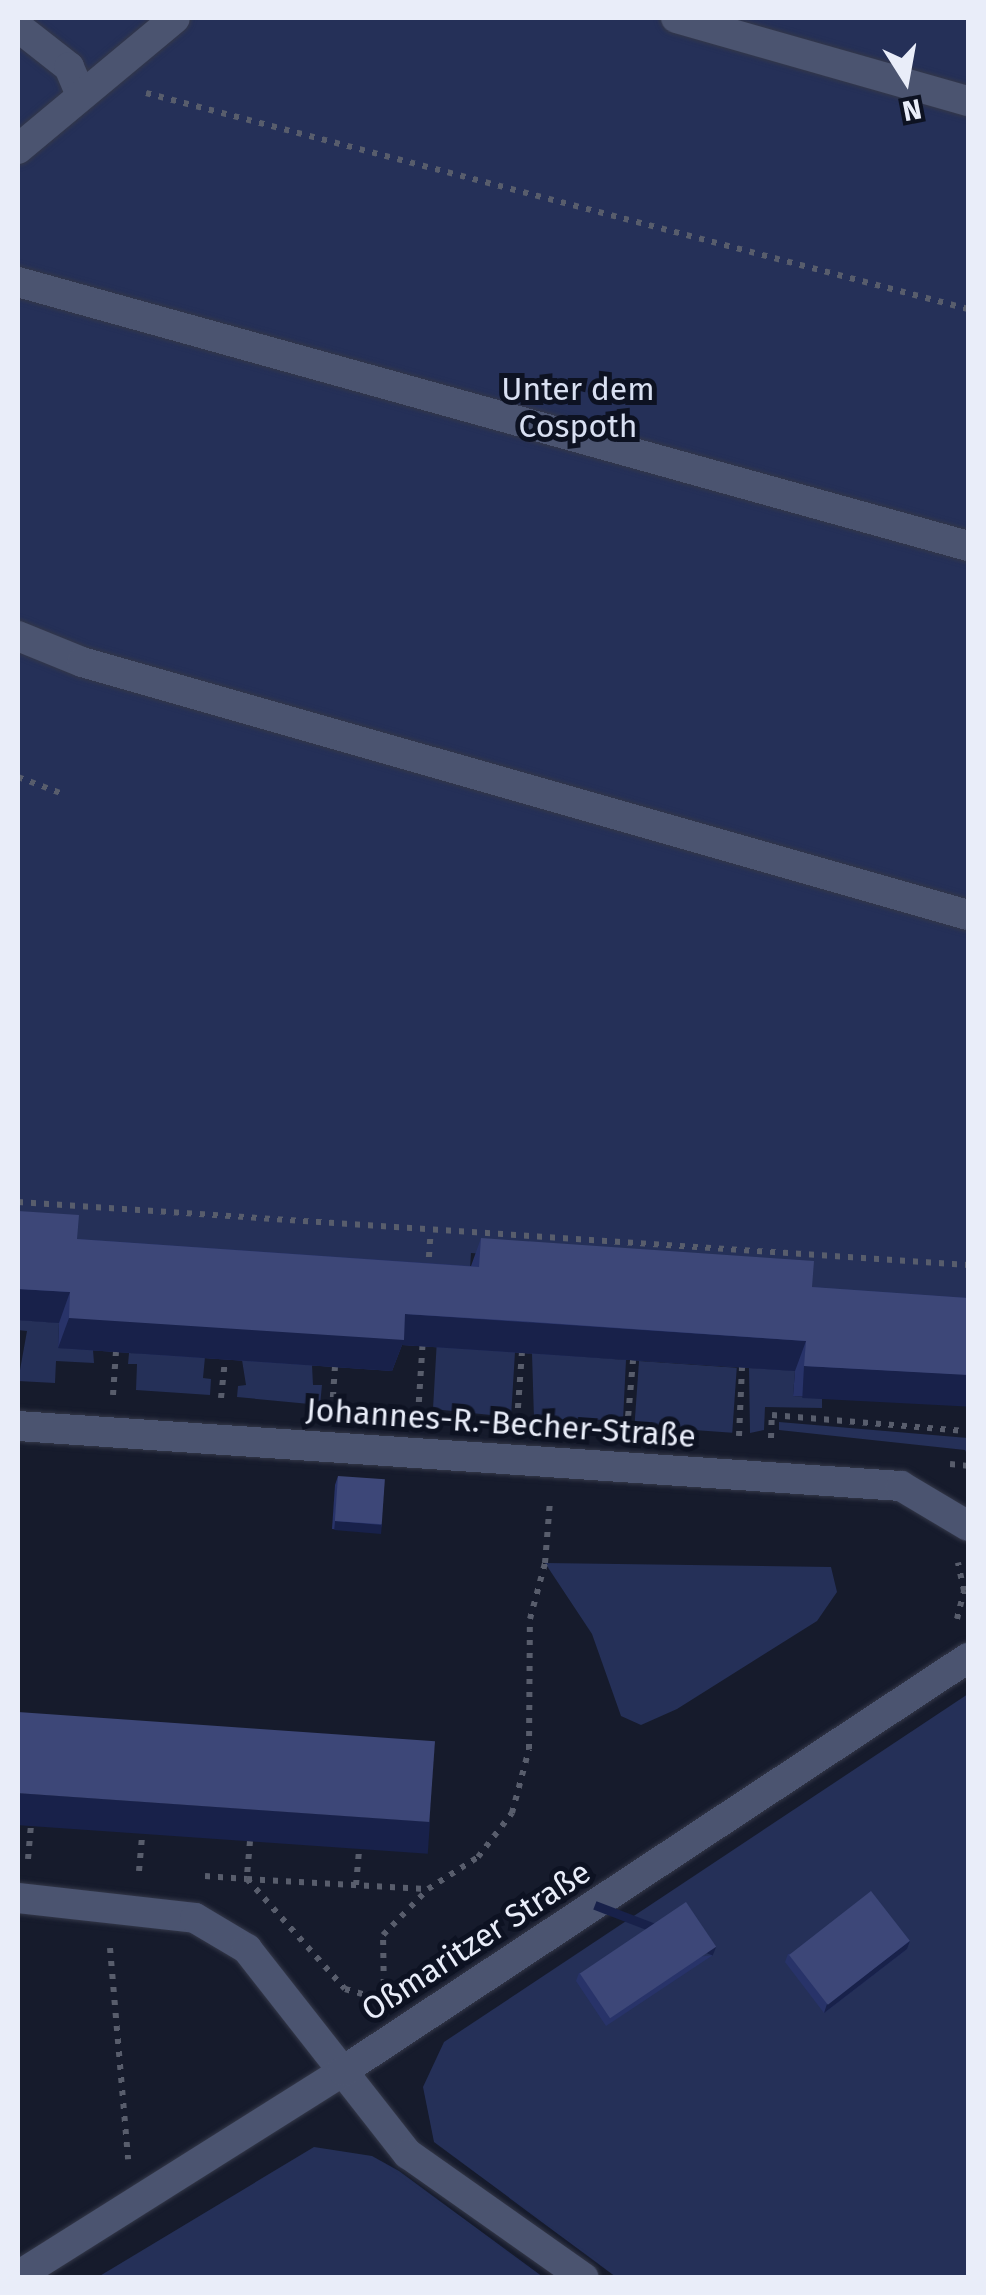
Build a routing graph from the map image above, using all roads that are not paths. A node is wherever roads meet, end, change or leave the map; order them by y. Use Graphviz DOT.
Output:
graph roads {
  1 [pos="174,18"];
  2 [pos="676,18"];
  3 [pos="18,27"];
  4 [pos="89,88"];
  5 [pos="968,101"];
  6 [pos="18,149"];
  7 [pos="18,282"];
  8 [pos="968,546"];
  9 [pos="18,636"];
  10 [pos="968,915"];
  11 [pos="18,1426"];
  12 [pos="968,1526"];
  13 [pos="968,1658"];
  14 [pos="18,1898"];
  15 [pos="343,2071"];
  16 [pos="18,2276"];
  17 [pos="584,2278"];
  1 -- 4 [label="street"];
  2 -- 5 [label="street"];
  3 -- 4 [label="street"];
  4 -- 6 [label="street"];
  7 -- 8 [label="street"];
  9 -- 10 [label="street"];
  11 -- 12 [label="street, Johannes-R.-Becher-Straße"];
  13 -- 15 [label="street, Oßmaritzer Straße"];
  14 -- 15 [label="street"];
  15 -- 16 [label="street, Oßmaritzer Straße"];
  15 -- 17 [label="street"];
}
